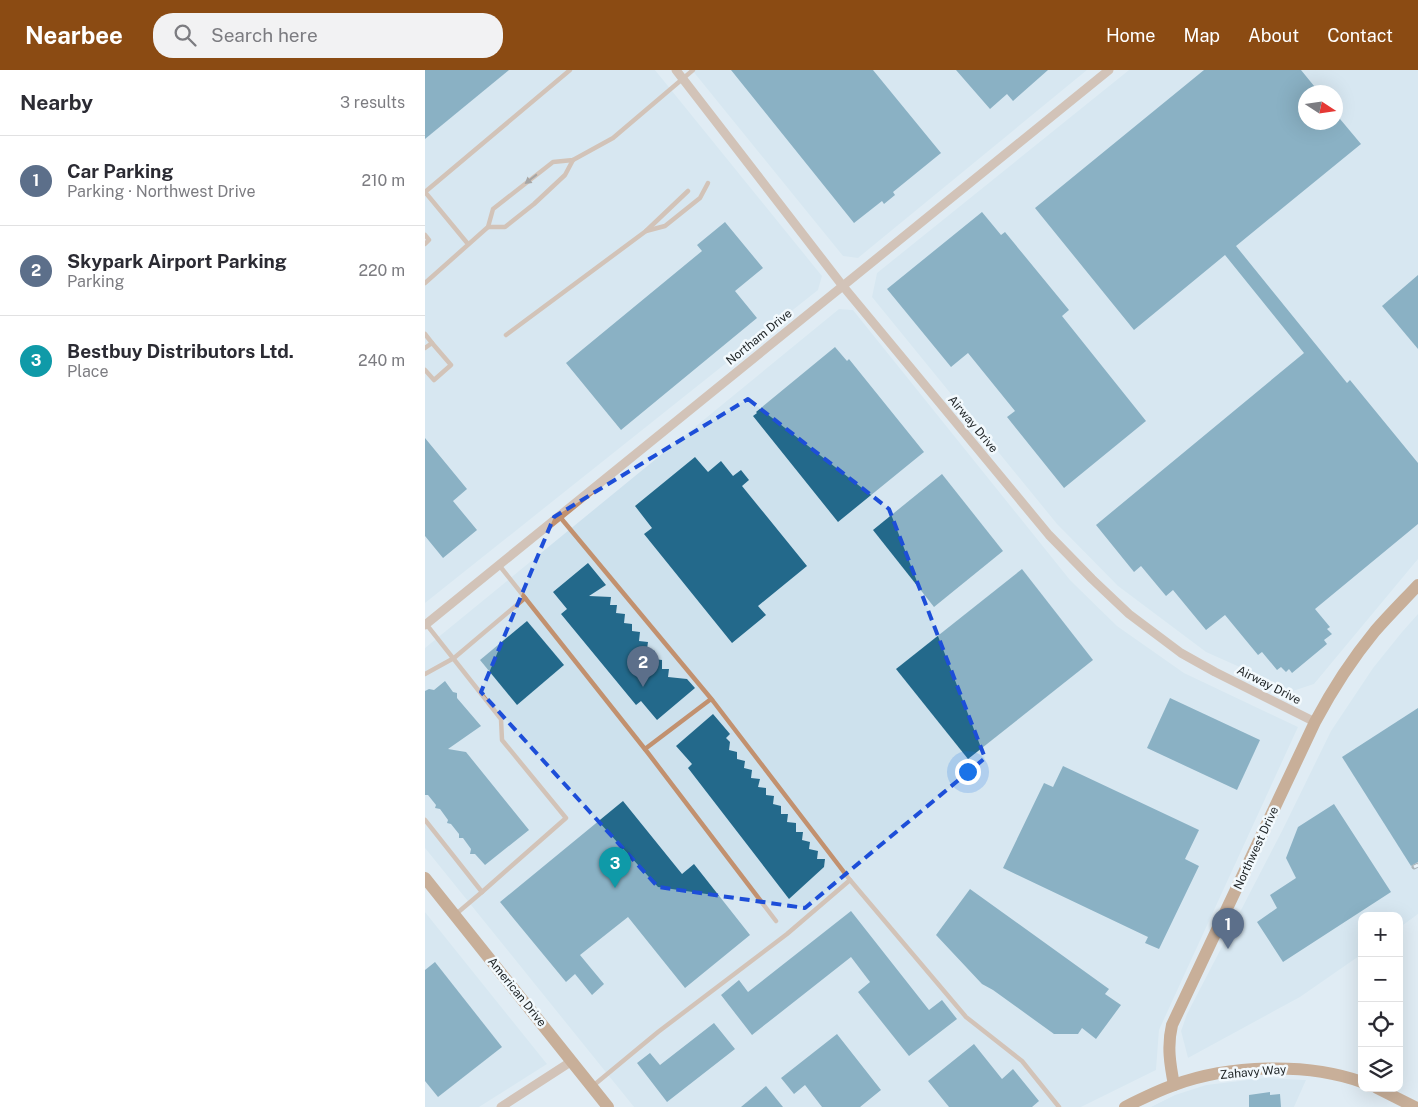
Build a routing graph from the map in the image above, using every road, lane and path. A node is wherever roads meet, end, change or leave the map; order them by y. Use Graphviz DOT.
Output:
graph roads {
  1 [pos="570,70"];
  2 [pos="676,70"];
  3 [pos="693,70"];
  4 [pos="1109,70"];
  5 [pos="683,78"];
  6 [pos="573,160"];
  7 [pos="709,183"];
  8 [pos="688,191"];
  9 [pos="488,227"];
  10 [pos="646,231"];
  11 [pos="425,235"];
  12 [pos="425,244"];
  13 [pos="468,244"];
  14 [pos="425,283"];
  15 [pos="842,285"];
  16 [pos="425,334"];
  17 [pos="506,335"];
  18 [pos="432,343"];
  19 [pos="425,348"];
  20 [pos="425,370"];
  21 [pos="560,517"];
  22 [pos="499,566"];
  23 [pos="1418,585"];
  24 [pos="525,598"];
  25 [pos="426,625"];
  26 [pos="454,658"];
  27 [pos="425,674"];
  28 [pos="711,699"];
  29 [pos="1315,722"];
  30 [pos="645,749"];
  31 [pos="425,820"];
  32 [pos="425,878"];
  33 [pos="850,880"];
  34 [pos="482,892"];
  35 [pos="455,915"];
  36 [pos="776,921"];
  37 [pos="572,1062"];
  38 [pos="1358,1081"];
  39 [pos="1175,1085"];
  40 [pos="592,1086"];
  41 [pos="1385,1092"];
  42 [pos="501,1107"];
  43 [pos="609,1107"];
  44 [pos="1059,1107"];
  45 [pos="1125,1107"];
  46 [pos="1415,1107"];
  1 -- 13 [label="lane"];
  2 -- 5 [label="street, Airway Drive"];
  3 -- 5 [label="lane"];
  4 -- 15 [label="street, Northam Drive"];
  5 -- 6 [label="lane"];
  5 -- 15 [label="street, Airway Drive"];
  6 -- 9 [label="lane"];
  6 -- 9 [label="lane, one-way"];
  7 -- 10 [label="lane"];
  8 -- 10 [label="lane"];
  9 -- 13 [label="lane"];
  10 -- 17 [label="lane"];
  11 -- 12 [label="lane"];
  13 -- 14 [label="lane"];
  15 -- 21 [label="street, Northam Drive"];
  15 -- 29 [label="street, Airway Drive"];
  16 -- 18 [label="lane"];
  18 -- 19 [label="lane"];
  18 -- 20 [label="lane"];
  21 -- 22 [label="street, Northam Drive"];
  21 -- 28 [label="lane"];
  22 -- 24 [label="lane"];
  22 -- 25 [label="street, Northam Drive"];
  23 -- 29 [label="street, Northwest Drive"];
  24 -- 26 [label="lane"];
  24 -- 30 [label="lane"];
  25 -- 26 [label="lane"];
  26 -- 27 [label="lane"];
  26 -- 34 [label="lane"];
  28 -- 30 [label="lane"];
  28 -- 33 [label="lane"];
  29 -- 39 [label="street, Northwest Drive"];
  30 -- 36 [label="lane"];
  31 -- 34 [label="lane"];
  32 -- 35 [label="street, American Drive"];
  33 -- 40 [label="lane"];
  33 -- 44 [label="lane"];
  34 -- 35 [label="lane"];
  35 -- 37 [label="street, American Drive"];
  37 -- 40 [label="street, American Drive"];
  37 -- 42 [label="street"];
  38 -- 39 [label="street, Zahavy Way"];
  39 -- 45 [label="street"];
  40 -- 43 [label="street, American Drive"];
  41 -- 46 [label="street"];
}
